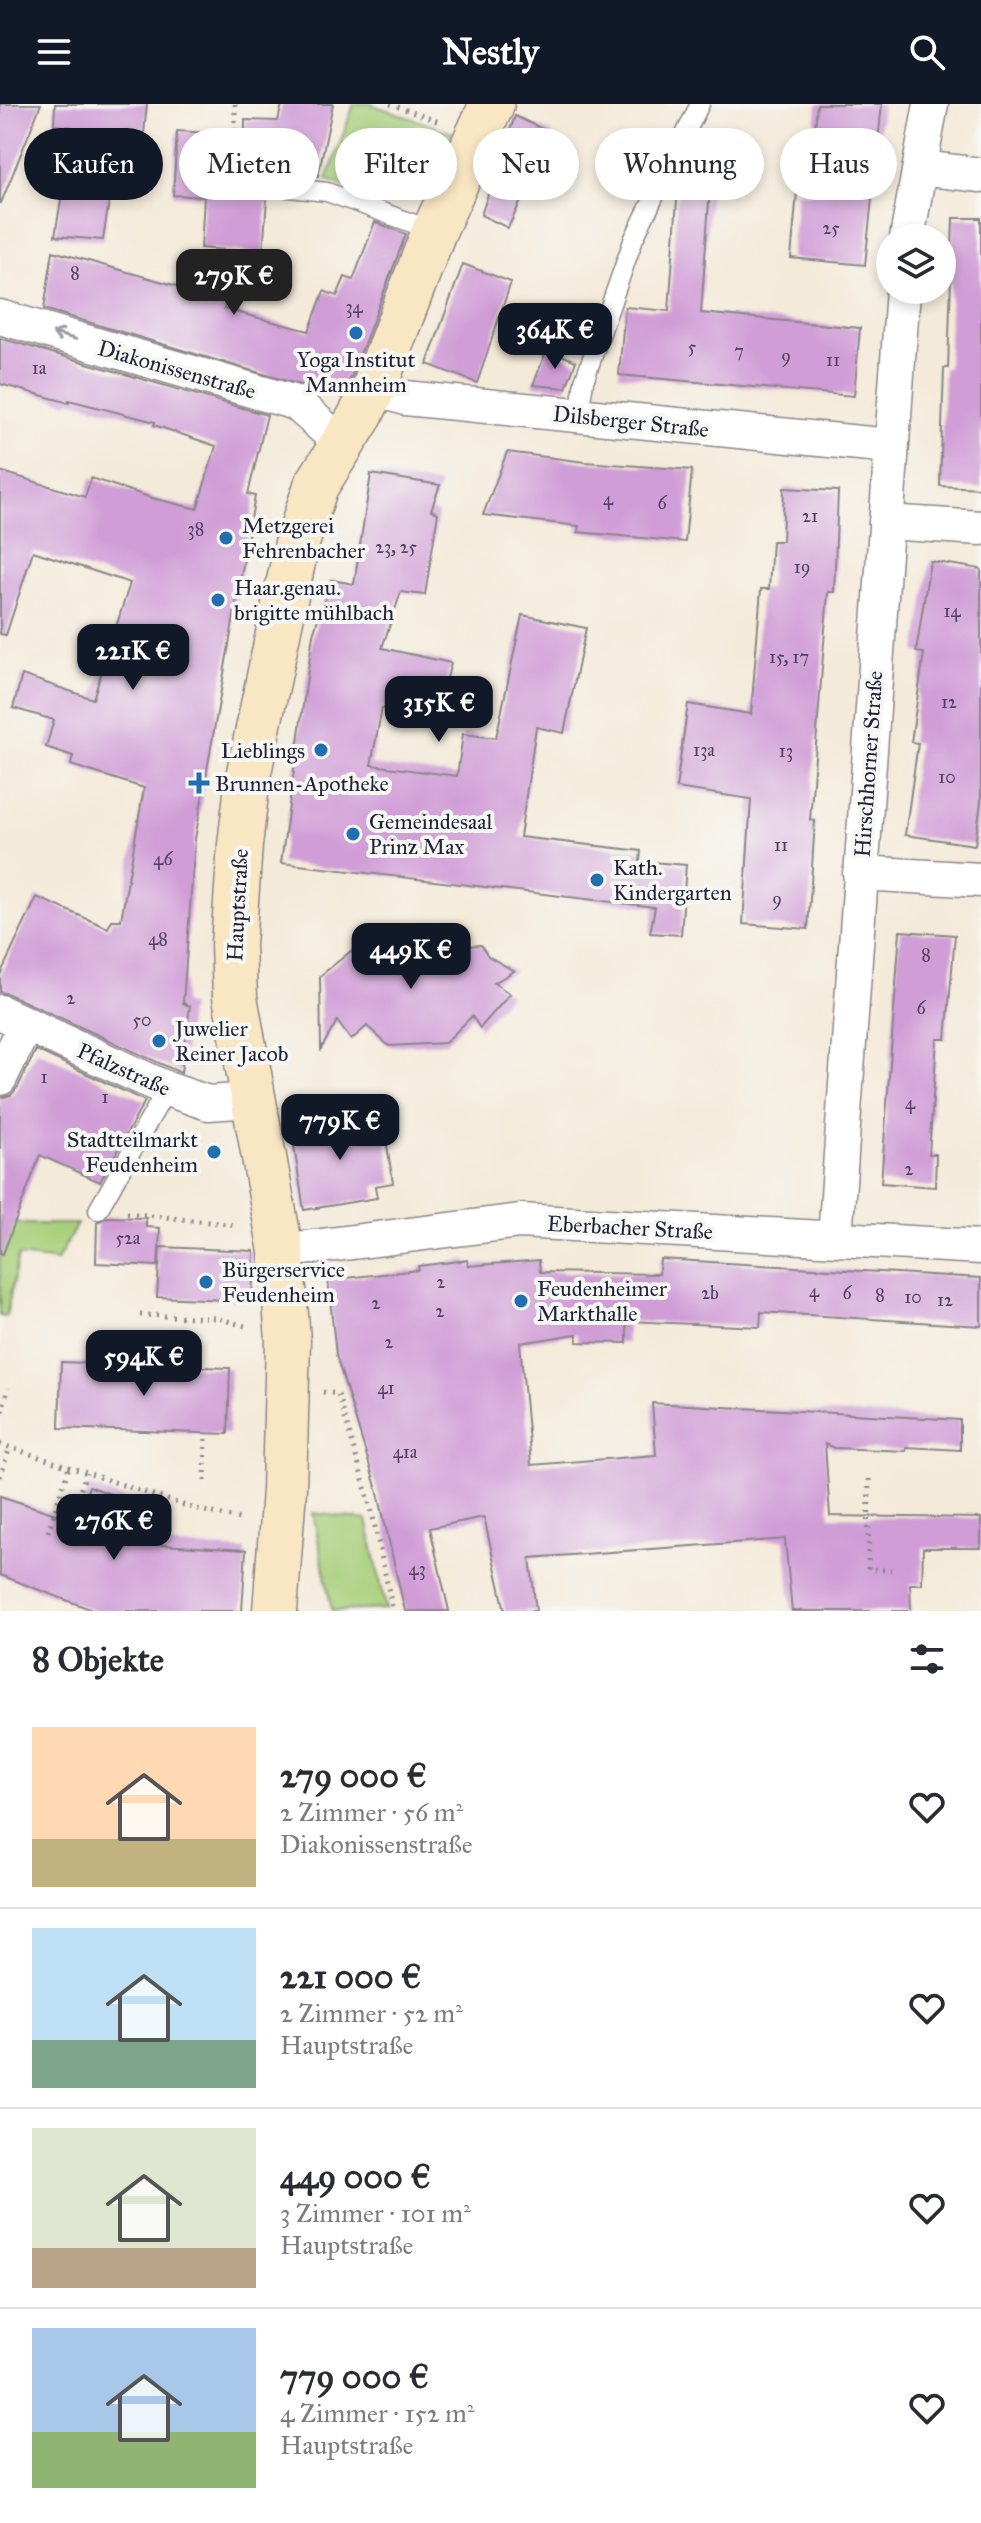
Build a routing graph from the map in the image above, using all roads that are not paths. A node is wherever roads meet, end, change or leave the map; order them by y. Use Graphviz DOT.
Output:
graph roads {
  1 [pos="700,104"];
  2 [pos="931,104"];
  3 [pos="485,120"];
  4 [pos="920,168"];
  5 [pos="981,175"];
  6 [pos="319,191"];
  7 [pos="910,224"];
  8 [pos="434,231"];
  9 [pos="902,304"];
  10 [pos="0,317"];
  11 [pos="374,388"];
  12 [pos="579,416"];
  13 [pos="341,443"];
  14 [pos="890,446"];
  15 [pos="886,522"];
  16 [pos="981,528"];
  17 [pos="860,873"];
  18 [pos="981,880"];
  19 [pos="13,1018"];
  20 [pos="0,1078"];
  21 [pos="167,1089"];
  22 [pos="253,1100"];
  23 [pos="98,1210"];
  24 [pos="835,1238"];
  25 [pos="279,1241"];
  26 [pos="981,1247"];
  27 [pos="275,1611"];
  1 -- 12 [label="lane"];
  2 -- 4 [label="street"];
  3 -- 8 [label="street, Hauptstraße"];
  4 -- 5 [label="street"];
  4 -- 7 [label="street"];
  6 -- 8 [label="lane"];
  8 -- 11 [label="street, Hauptstraße"];
  9 -- 14 [label="street, Hirschhorner Straße"];
  13 -- 10 [label="street, Diakonissenstraße, one-way"];
  11 -- 12 [label="street, Dilsberger Straße"];
  11 -- 13 [label="street, Hauptstraße"];
  12 -- 14 [label="street, Dilsberger Straße"];
  13 -- 22 [label="street, Hauptstraße"];
  14 -- 15 [label="street, Hirschhorner Straße"];
  15 -- 16 [label="street"];
  15 -- 17 [label="street, Hirschhorner Straße"];
  17 -- 18 [label="street"];
  17 -- 24 [label="street, Hirschhorner Straße"];
  19 -- 20 [label="street"];
  19 -- 21 [label="street, Pfalzstraße"];
  21 -- 22 [label="street, Pfalzstraße"];
  21 -- 23 [label="lane"];
  22 -- 25 [label="street, Hauptstraße"];
  24 -- 25 [label="street, Eberbacher Straße"];
  24 -- 26 [label="street, Eberbacher Straße"];
  25 -- 27 [label="street, Hauptstraße"];
}
